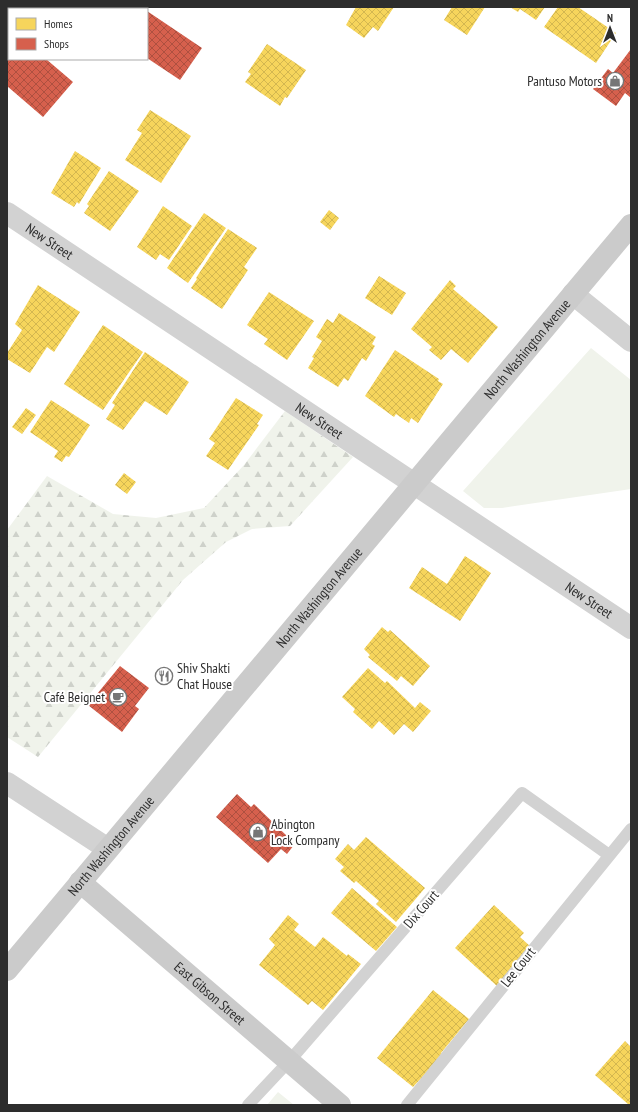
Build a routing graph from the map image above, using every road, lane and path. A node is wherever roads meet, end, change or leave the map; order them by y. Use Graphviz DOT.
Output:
graph roads {
  1 [pos="7,213"];
  2 [pos="631,225"];
  3 [pos="573,294"];
  4 [pos="631,341"];
  5 [pos="414,484"];
  6 [pos="631,628"];
  7 [pos="7,783"];
  8 [pos="631,829"];
  9 [pos="108,849"];
  10 [pos="609,855"];
  11 [pos="80,882"];
  12 [pos="7,970"];
  13 [pos="288,1062"];
  14 [pos="248,1105"];
  15 [pos="340,1105"];
  16 [pos="406,1105"];
  1 -- 5 [label="street, New Street"];
  2 -- 3 [label="street, North Washington Avenue"];
  3 -- 4 [label="street"];
  3 -- 5 [label="street, North Washington Avenue"];
  5 -- 6 [label="street, New Street"];
  5 -- 9 [label="street, North Washington Avenue"];
  7 -- 9 [label="street"];
  8 -- 10 [label="lane, Lee Court"];
  9 -- 11 [label="street, North Washington Avenue"];
  10 -- 13 [label="lane, Dix Court"];
  10 -- 16 [label="lane, Lee Court"];
  11 -- 12 [label="street, North Washington Avenue"];
  11 -- 13 [label="street, East Gibson Street"];
  13 -- 14 [label="lane, Dix Court"];
  13 -- 15 [label="street, East Gibson Street"];
}
